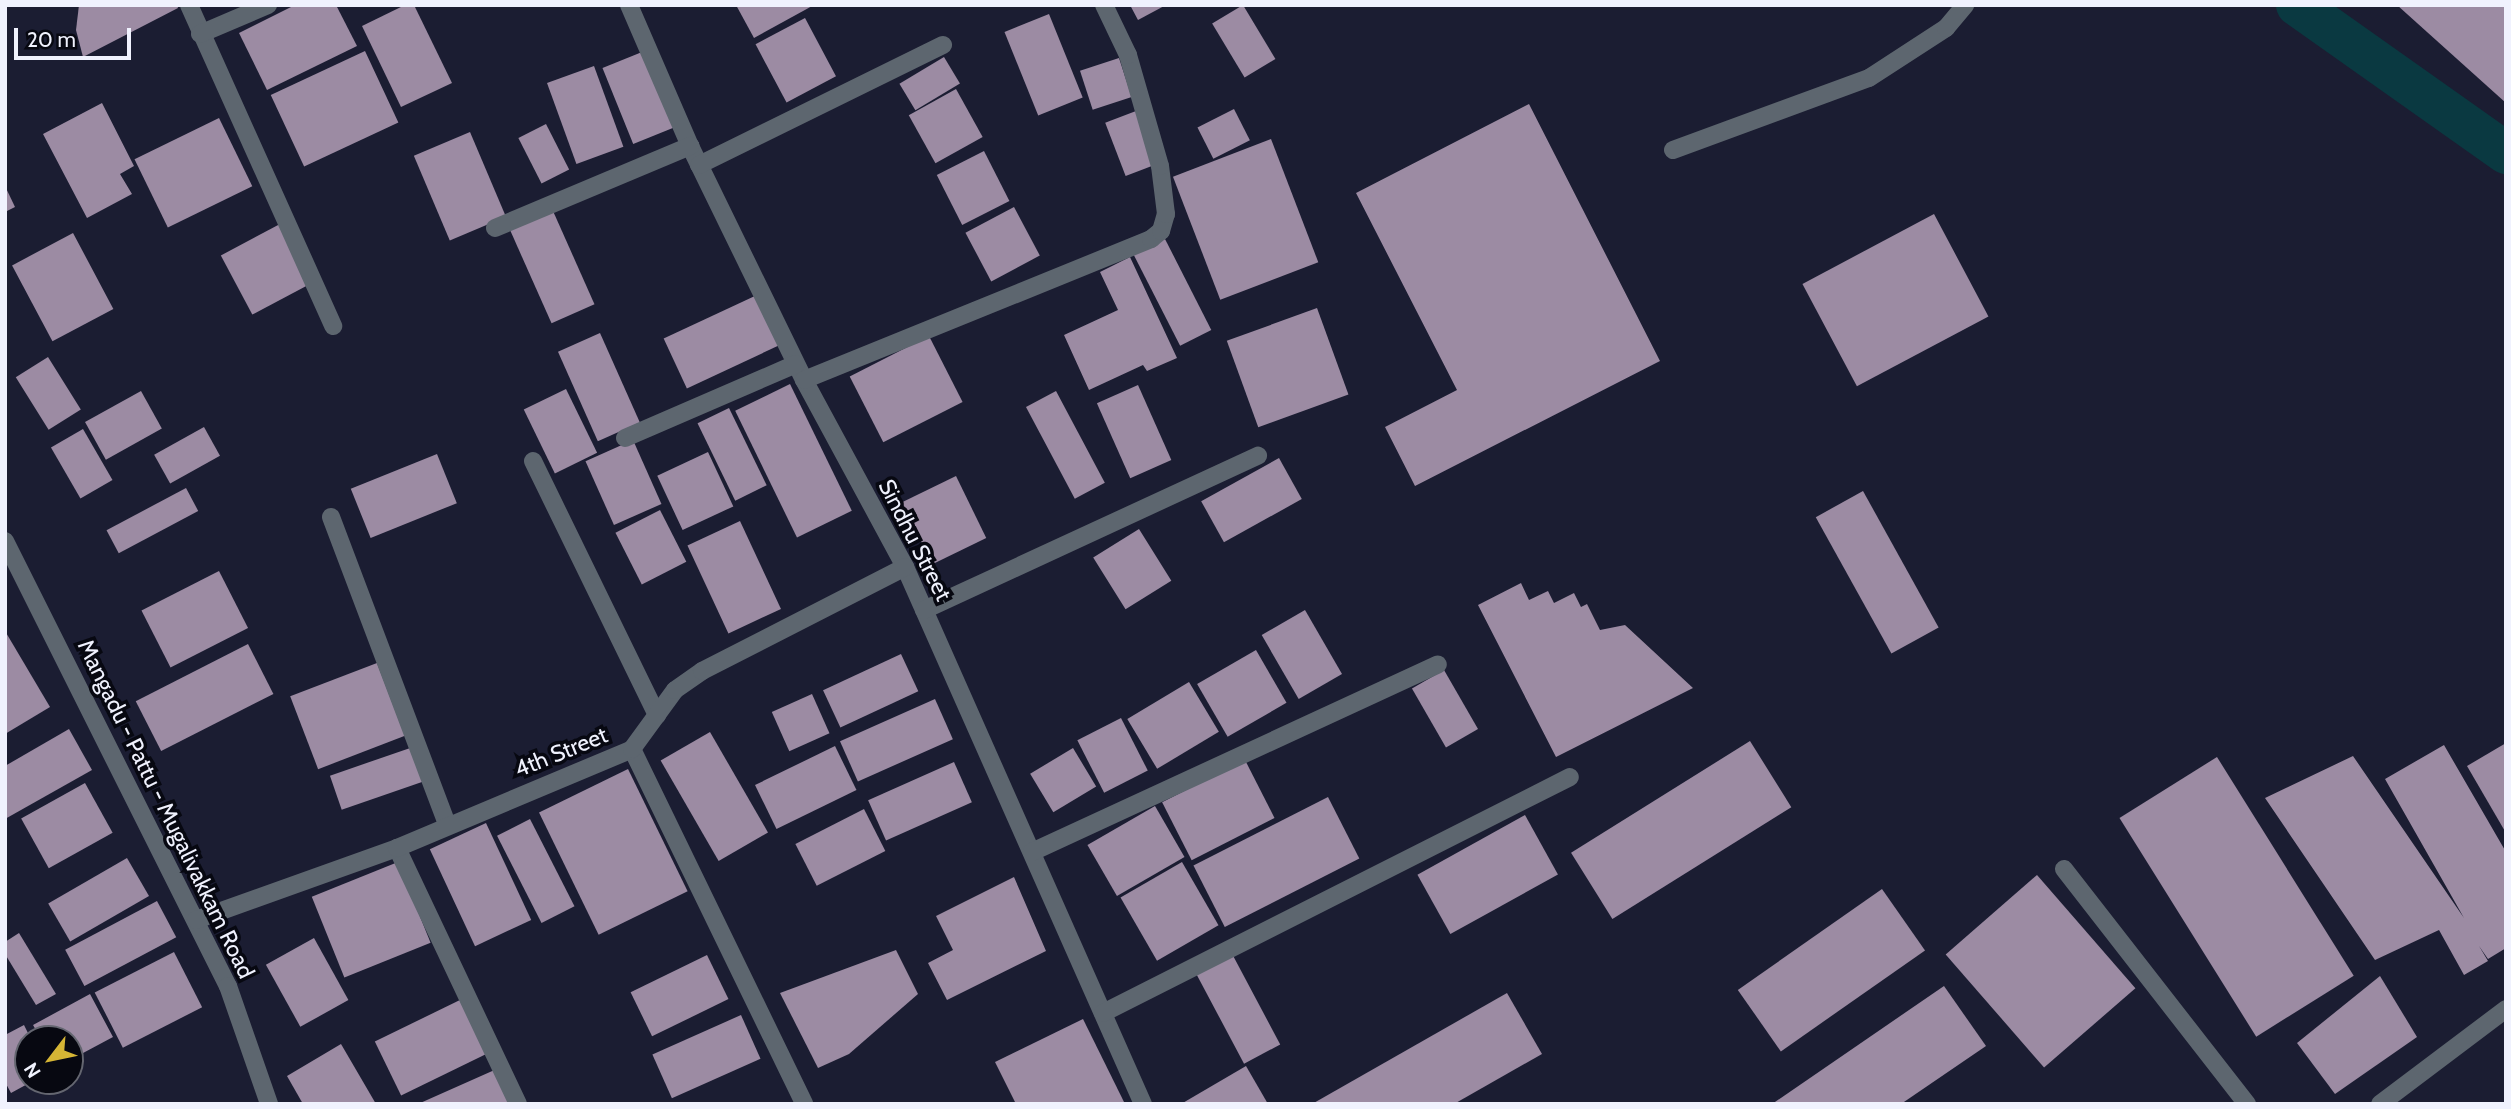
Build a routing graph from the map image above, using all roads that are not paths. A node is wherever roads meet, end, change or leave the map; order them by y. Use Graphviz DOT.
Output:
graph roads {
  1 [pos="189,5"];
  2 [pos="268,5"];
  3 [pos="629,5"];
  4 [pos="1104,5"];
  5 [pos="1965,5"];
  6 [pos="200,34"];
  7 [pos="943,45"];
  8 [pos="690,146"];
  9 [pos="1673,150"];
  10 [pos="699,165"];
  11 [pos="495,228"];
  12 [pos="333,326"];
  13 [pos="800,372"];
  14 [pos="625,439"];
  15 [pos="1258,456"];
  16 [pos="533,461"];
  17 [pos="331,517"];
  18 [pos="5,541"];
  19 [pos="905,567"];
  20 [pos="924,610"];
  21 [pos="1438,664"];
  22 [pos="657,715"];
  23 [pos="632,750"];
  24 [pos="1570,777"];
  25 [pos="447,824"];
  26 [pos="397,848"];
  27 [pos="1031,852"];
  28 [pos="2064,869"];
  29 [pos="196,920"];
  30 [pos="2506,1009"];
  31 [pos="1103,1013"];
  32 [pos="269,1104"];
  33 [pos="518,1104"];
  34 [pos="804,1104"];
  35 [pos="1143,1104"];
  36 [pos="2247,1104"];
  37 [pos="2380,1104"];
  1 -- 6 [label="street"];
  2 -- 6 [label="street"];
  3 -- 8 [label="street, Sindhu Street"];
  4 -- 13 [label="street"];
  5 -- 9 [label="street"];
  6 -- 12 [label="street"];
  7 -- 10 [label="street"];
  8 -- 10 [label="street, Sindhu Street"];
  8 -- 11 [label="street"];
  10 -- 13 [label="street, Sindhu Street"];
  13 -- 14 [label="street"];
  13 -- 19 [label="street, Sindhu Street"];
  15 -- 20 [label="street"];
  16 -- 22 [label="street"];
  17 -- 25 [label="street"];
  18 -- 29 [label="street, Mangadu - Pattu - Mugalivakkam Road"];
  19 -- 20 [label="street, Sindhu Street"];
  19 -- 22 [label="street, 4th Street"];
  20 -- 27 [label="street, Sindhu Street"];
  21 -- 27 [label="street"];
  22 -- 23 [label="street, 4th Street"];
  23 -- 25 [label="street, 4th Street"];
  23 -- 34 [label="street"];
  24 -- 31 [label="street"];
  25 -- 26 [label="street, 4th Street"];
  26 -- 29 [label="street, 4th Street"];
  26 -- 33 [label="street"];
  27 -- 31 [label="street, Sindhu Street"];
  28 -- 36 [label="street"];
  29 -- 32 [label="street, Mangadu - Pattu - Mugalivakkam Road"];
  30 -- 37 [label="street"];
  31 -- 35 [label="street, Sindhu Street"];
}
